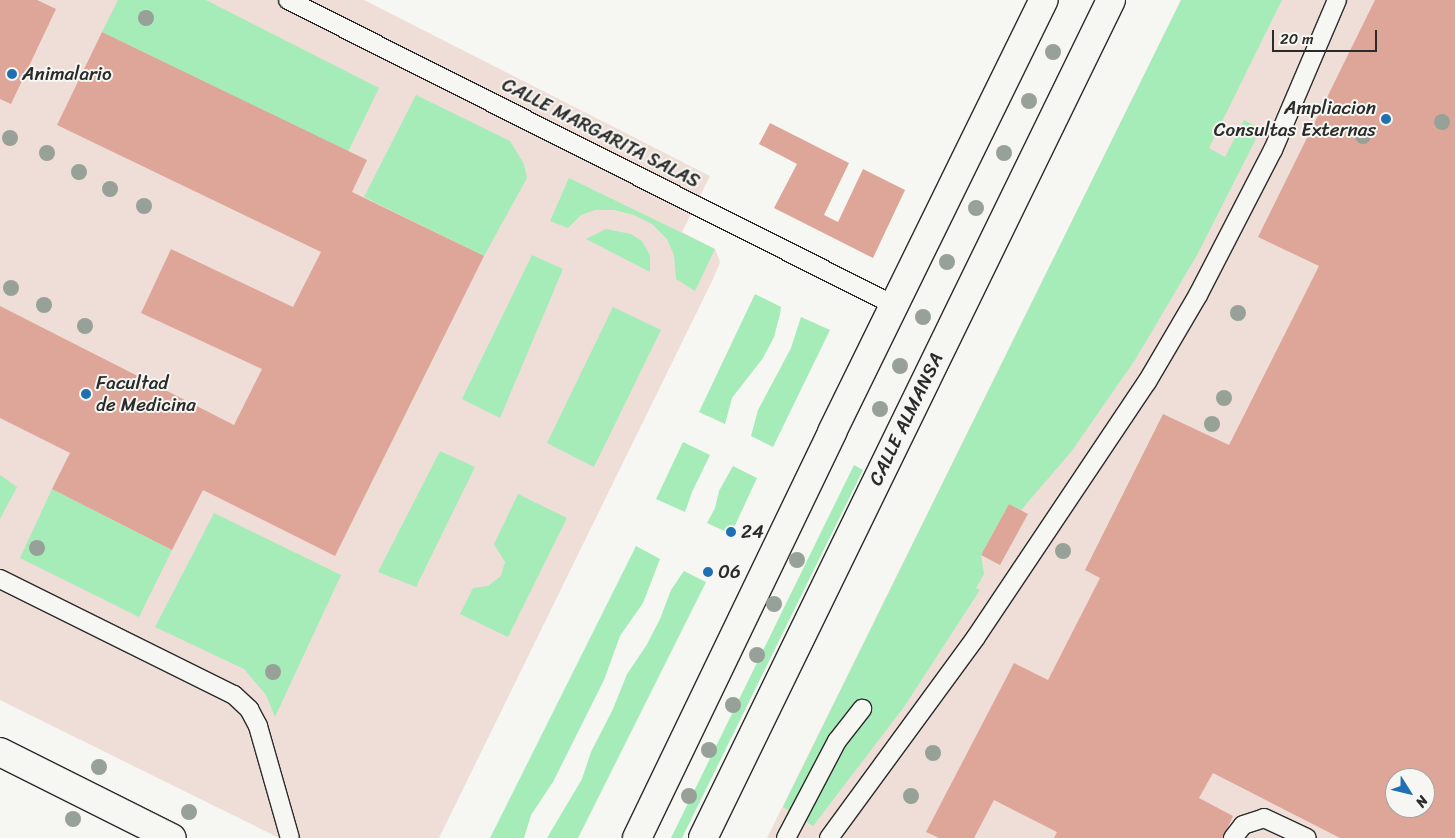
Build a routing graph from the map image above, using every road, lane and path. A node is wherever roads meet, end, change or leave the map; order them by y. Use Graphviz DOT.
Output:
graph roads {
  1 [pos="288,0"];
  2 [pos="1044,0"];
  3 [pos="1111,0"];
  4 [pos="1337,0"];
  5 [pos="894,305"];
  6 [pos="0,579"];
  7 [pos="862,709"];
  8 [pos="0,752"];
  9 [pos="706,837"];
  10 [pos="172,838"];
  11 [pos="290,838"];
  12 [pos="638,838"];
  13 [pos="786,838"];
  14 [pos="829,838"];
  15 [pos="1233,838"];
  16 [pos="1307,838"];
  1 -- 5 [label="lane, CALLE MARGARITA SALAS"];
  2 -- 5 [label="main road"];
  3 -- 9 [label="main road, CALLE ALMANSA"];
  4 -- 14 [label="lane"];
  5 -- 12 [label="main road"];
  6 -- 11 [label="lane"];
  7 -- 13 [label="lane"];
  8 -- 10 [label="main road"];
  15 -- 16 [label="lane"];
}
